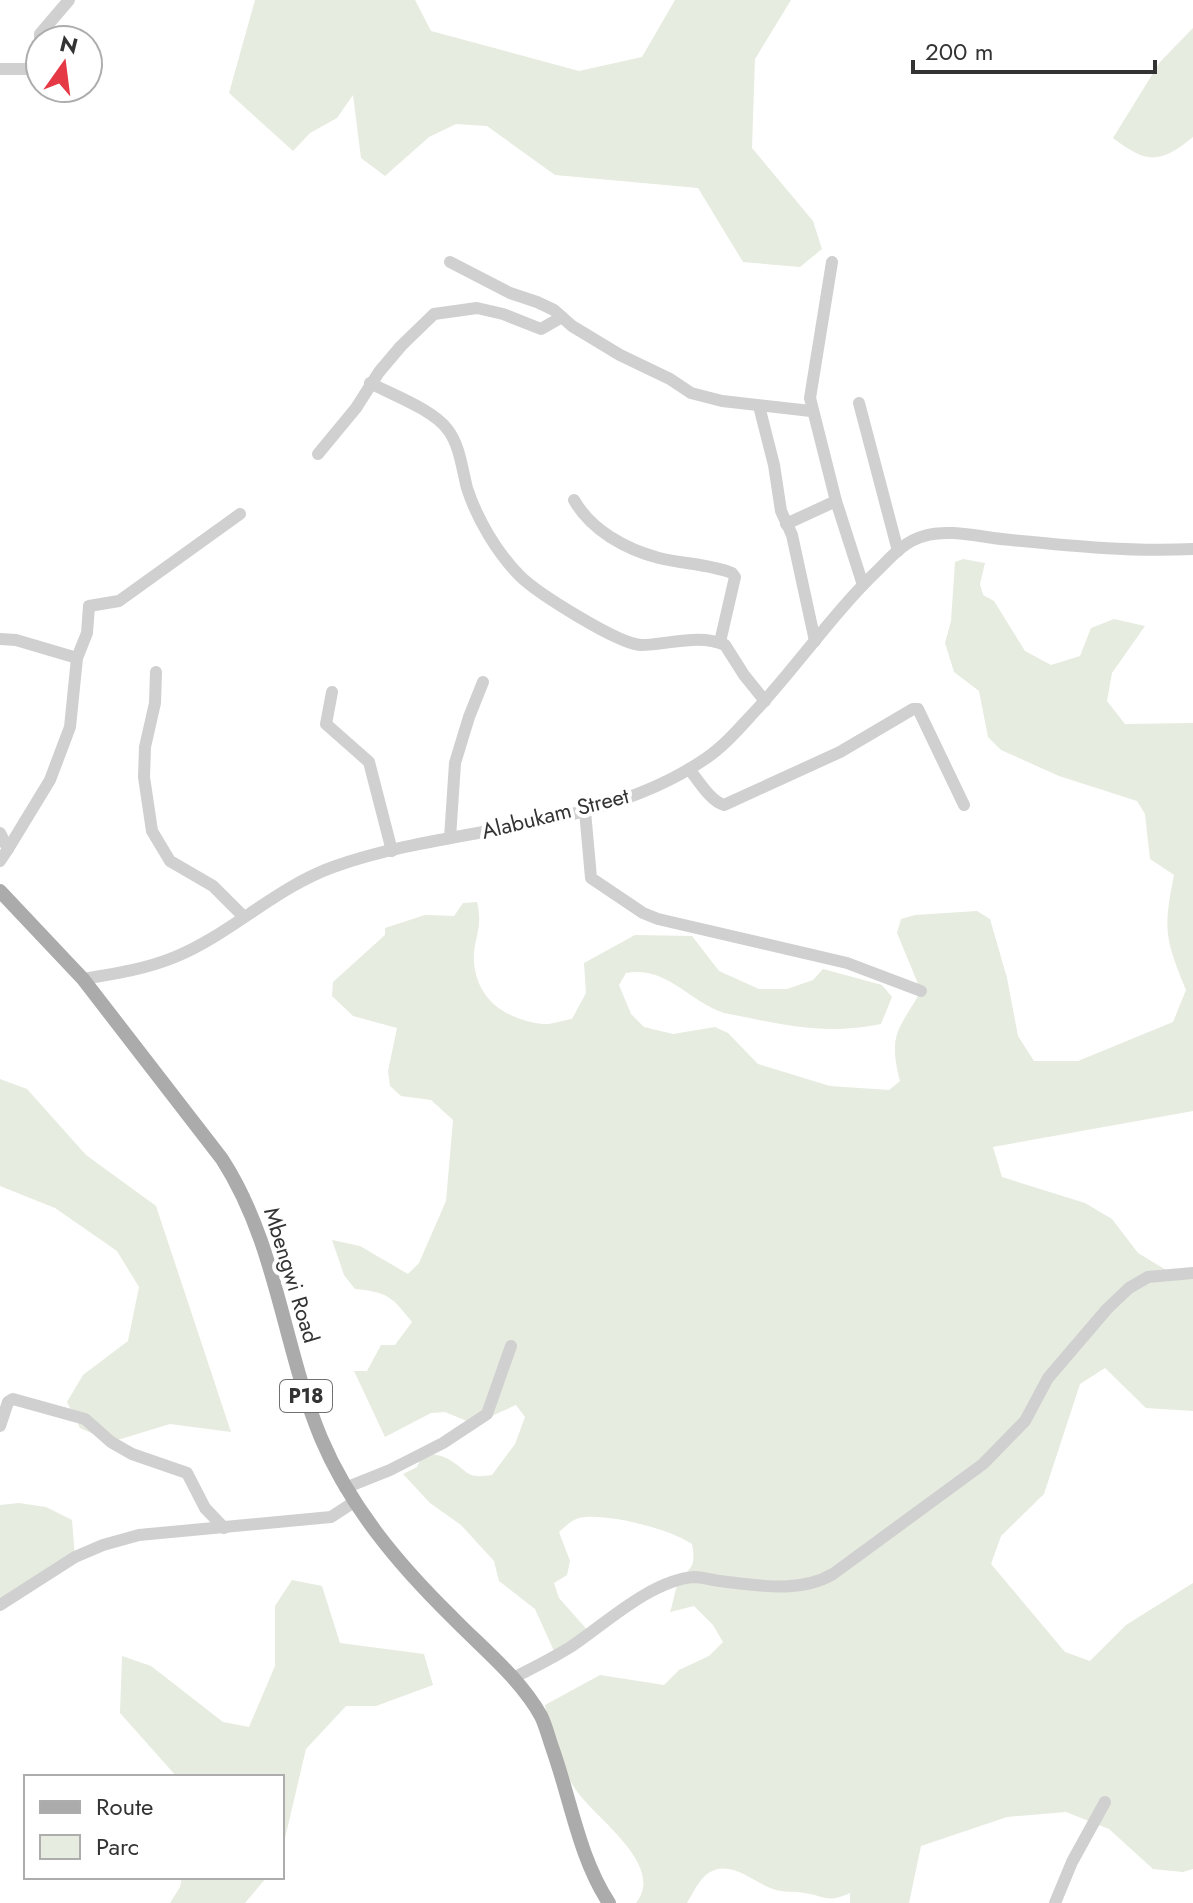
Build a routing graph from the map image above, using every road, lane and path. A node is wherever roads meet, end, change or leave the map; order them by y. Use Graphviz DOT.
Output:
graph roads {
  1 [pos="69,0"];
  2 [pos="49,24"];
  3 [pos="0,69"];
  4 [pos="24,69"];
  5 [pos="450,262"];
  6 [pos="832,262"];
  7 [pos="562,317"];
  8 [pos="370,383"];
  9 [pos="859,403"];
  10 [pos="759,406"];
  11 [pos="811,411"];
  12 [pos="318,454"];
  13 [pos="574,500"];
  14 [pos="836,501"];
  15 [pos="240,514"];
  16 [pos="786,524"];
  17 [pos="1193,549"];
  18 [pos="898,551"];
  19 [pos="863,585"];
  20 [pos="0,639"];
  21 [pos="815,641"];
  22 [pos="720,642"];
  23 [pos="77,658"];
  24 [pos="156,672"];
  25 [pos="483,682"];
  26 [pos="332,692"];
  27 [pos="765,701"];
  28 [pos="689,769"];
  29 [pos="964,805"];
  30 [pos="585,811"];
  31 [pos="0,833"];
  32 [pos="450,838"];
  33 [pos="8,849"];
  34 [pos="392,851"];
  35 [pos="0,861"];
  36 [pos="0,891"];
  37 [pos="244,917"];
  38 [pos="83,979"];
  39 [pos="921,991"];
  40 [pos="1193,1273"];
  41 [pos="511,1346"];
  42 [pos="0,1426"];
  43 [pos="345,1488"];
  44 [pos="354,1502"];
  45 [pos="224,1528"];
  46 [pos="0,1605"];
  47 [pos="513,1678"];
  48 [pos="1105,1802"];
  49 [pos="609,1903"];
  50 [pos="1055,1903"];
  1 -- 2 [label="street"];
  3 -- 4 [label="street"];
  5 -- 7 [label="street"];
  6 -- 11 [label="street"];
  7 -- 8 [label="street"];
  7 -- 10 [label="street"];
  8 -- 12 [label="street"];
  8 -- 22 [label="street"];
  9 -- 18 [label="street"];
  10 -- 11 [label="street"];
  10 -- 16 [label="street"];
  11 -- 14 [label="street"];
  13 -- 22 [label="street"];
  14 -- 16 [label="street"];
  14 -- 19 [label="street"];
  15 -- 23 [label="street"];
  16 -- 21 [label="street"];
  17 -- 18 [label="street, Alabukam Street"];
  18 -- 19 [label="street, Alabukam Street"];
  19 -- 21 [label="street, Alabukam Street"];
  20 -- 23 [label="street"];
  21 -- 27 [label="street, Alabukam Street"];
  22 -- 27 [label="street"];
  23 -- 33 [label="street"];
  24 -- 37 [label="street"];
  25 -- 32 [label="street"];
  26 -- 34 [label="street"];
  27 -- 28 [label="street, Alabukam Street"];
  28 -- 29 [label="street"];
  28 -- 30 [label="street, Alabukam Street"];
  30 -- 32 [label="street, Alabukam Street"];
  30 -- 39 [label="street"];
  31 -- 33 [label="street"];
  32 -- 34 [label="street, Alabukam Street"];
  33 -- 35 [label="street"];
  34 -- 37 [label="street, Alabukam Street"];
  36 -- 38 [label="main road, Mbengwi Road / P18"];
  37 -- 38 [label="street, Alabukam Street"];
  38 -- 43 [label="main road, Mbengwi Road / P18"];
  40 -- 47 [label="street"];
  41 -- 43 [label="street"];
  42 -- 45 [label="street"];
  43 -- 44 [label="main road, Mbengwi Road / P18"];
  44 -- 45 [label="street"];
  44 -- 47 [label="main road, Mbengwi Road / P18"];
  45 -- 46 [label="street"];
  47 -- 49 [label="main road, Mbengwi Road / P18"];
  48 -- 50 [label="street"];
}
